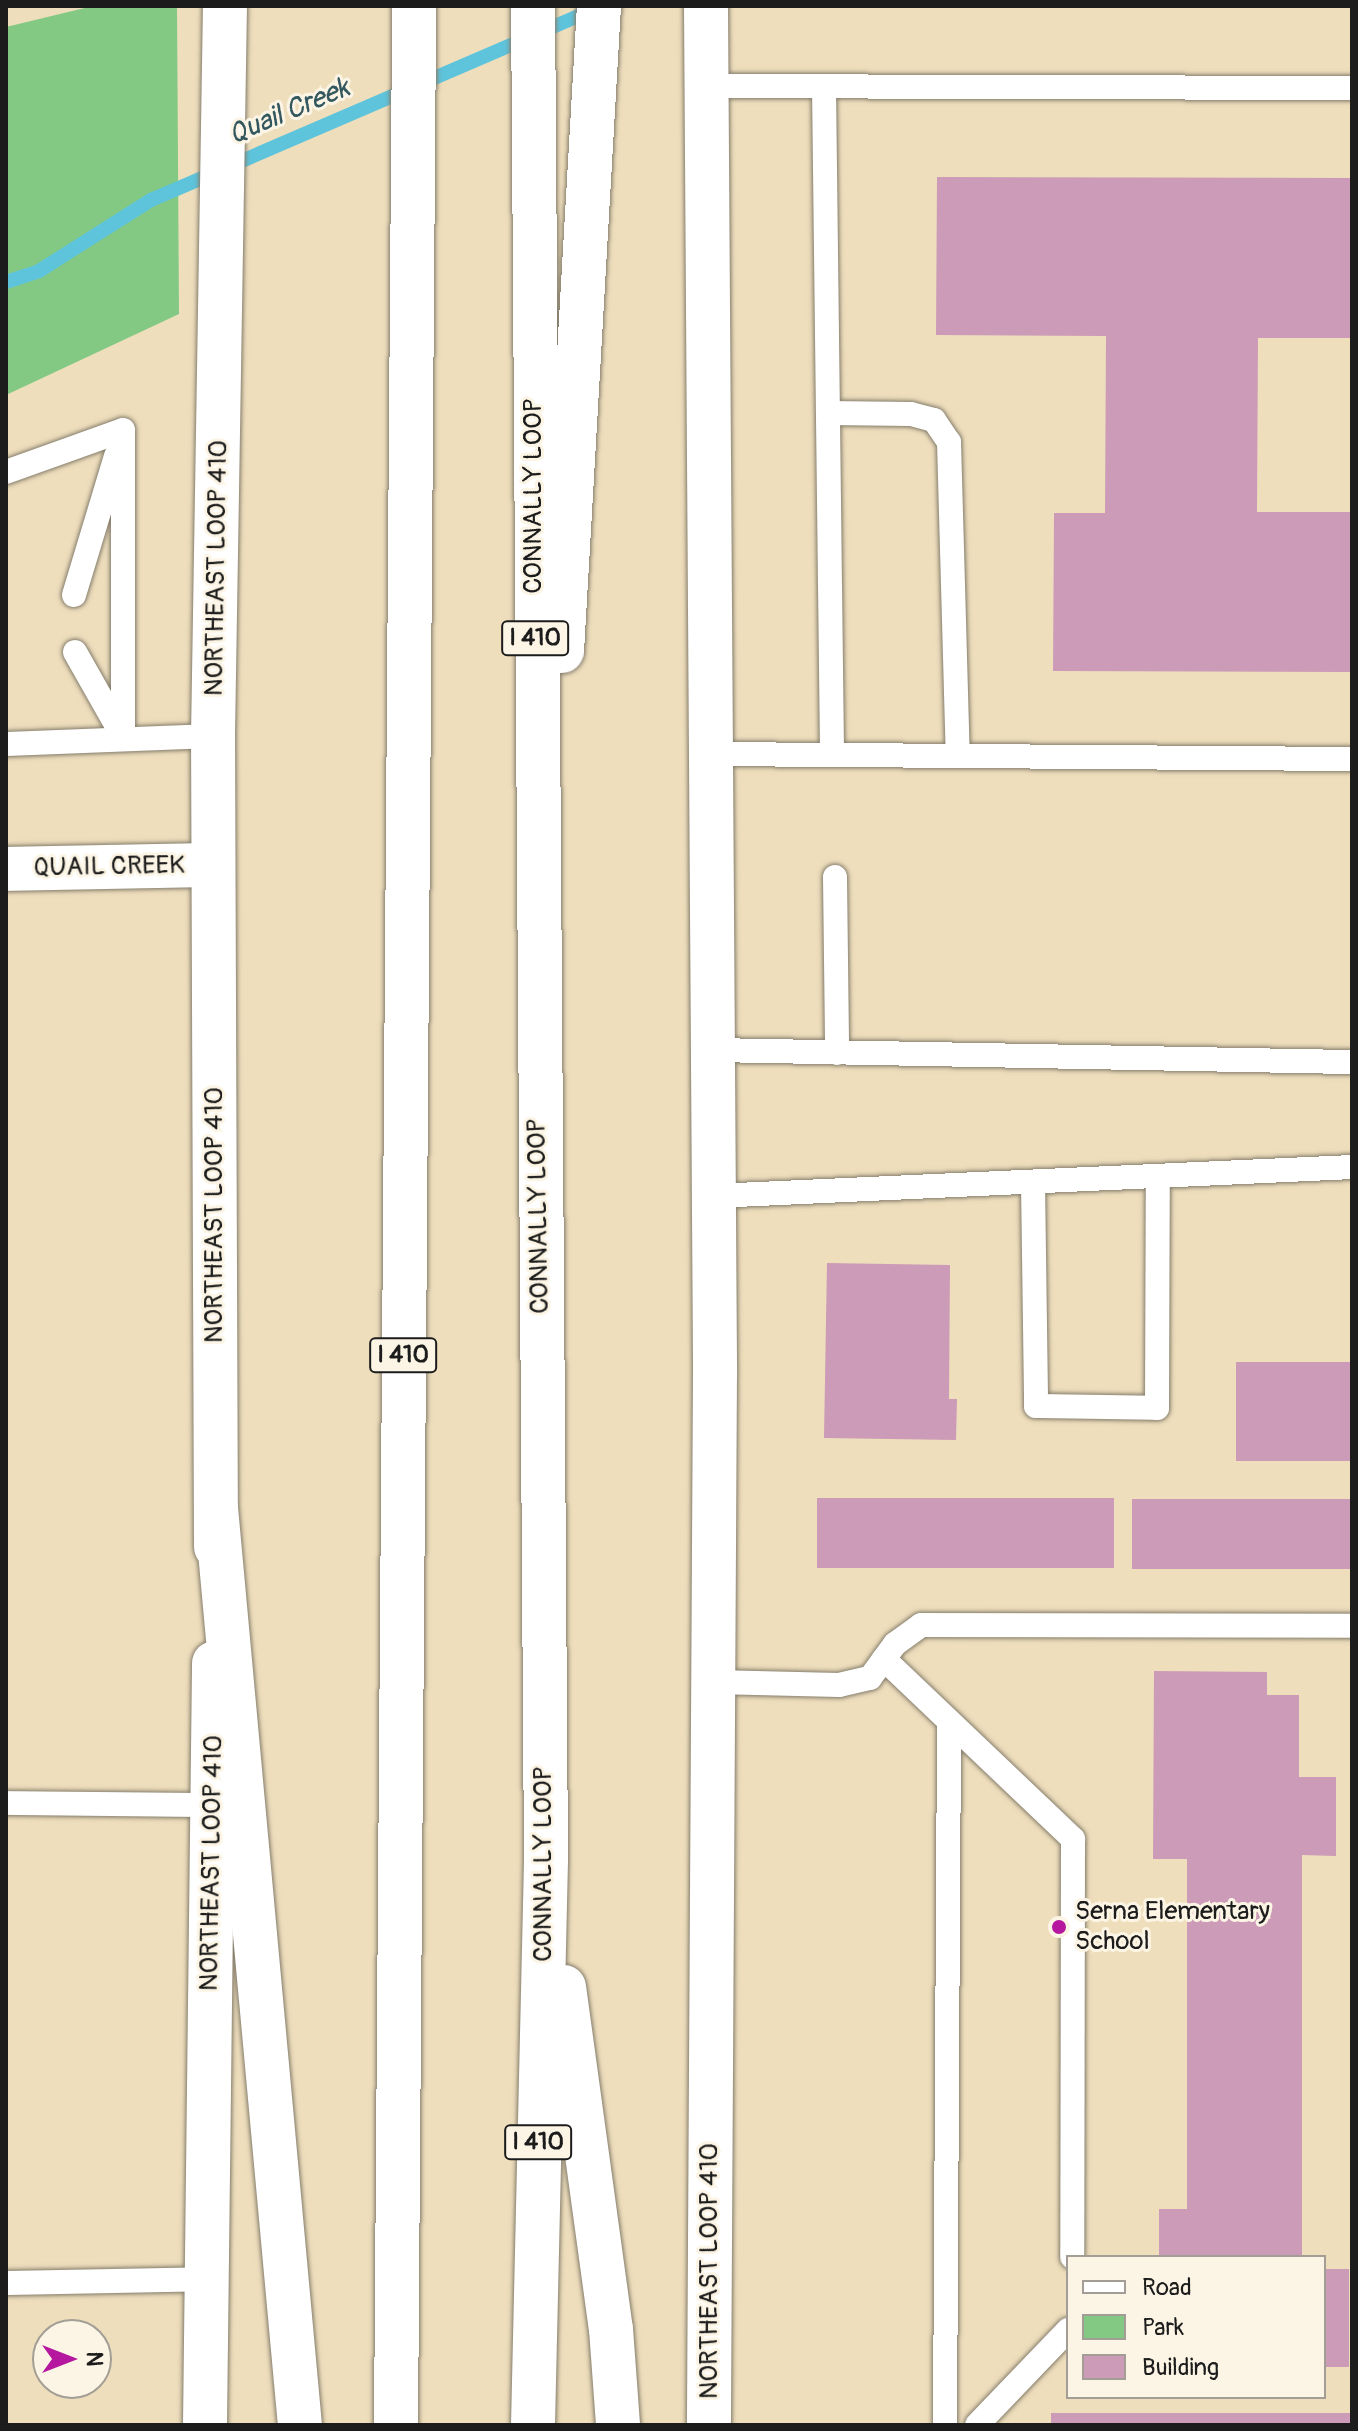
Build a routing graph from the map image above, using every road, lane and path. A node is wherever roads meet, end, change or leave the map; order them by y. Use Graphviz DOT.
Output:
graph roads {
  1 [pos="225,6"];
  2 [pos="414,6"];
  3 [pos="533,6"];
  4 [pos="599,6"];
  5 [pos="706,45"];
  6 [pos="824,86"];
  7 [pos="1352,88"];
  8 [pos="828,413"];
  9 [pos="123,430"];
  10 [pos="6,472"];
  11 [pos="74,595"];
  12 [pos="75,652"];
  13 [pos="213,736"];
  14 [pos="123,737"];
  15 [pos="6,744"];
  16 [pos="710,754"];
  17 [pos="832,755"];
  18 [pos="958,756"];
  19 [pos="1352,759"];
  20 [pos="213,865"];
  21 [pos="6,869"];
  22 [pos="835,877"];
  23 [pos="538,1042"];
  24 [pos="713,1050"];
  25 [pos="837,1053"];
  26 [pos="1352,1062"];
  27 [pos="1352,1167"];
  28 [pos="1158,1176"];
  29 [pos="1033,1182"];
  30 [pos="714,1196"];
  31 [pos="216,1508"];
  32 [pos="1352,1626"];
  33 [pos="884,1659"];
  34 [pos="714,1682"];
  35 [pos="949,1722"];
  36 [pos="6,1803"];
  37 [pos="213,1805"];
  38 [pos="546,1859"];
  39 [pos="1072,2255"];
  40 [pos="207,2279"];
  41 [pos="6,2283"];
  42 [pos="1066,2332"];
  43 [pos="205,2425"];
  44 [pos="300,2425"];
  45 [pos="396,2425"];
  46 [pos="533,2425"];
  47 [pos="618,2425"];
  48 [pos="709,2425"];
  49 [pos="945,2425"];
  50 [pos="977,2425"];
  1 -- 13 [label="main road, NORTHEAST LOOP 410"];
  2 -- 45 [label="main road, I 410"];
  3 -- 23 [label="main road, CONNALLY LOOP / I 410"];
  4 -- 23 [label="main road"];
  5 -- 6 [label="lane"];
  5 -- 16 [label="main road, NORTHEAST LOOP 410"];
  6 -- 7 [label="lane"];
  6 -- 8 [label="lane"];
  8 -- 17 [label="lane"];
  8 -- 18 [label="lane"];
  9 -- 10 [label="lane"];
  9 -- 11 [label="lane"];
  9 -- 14 [label="lane"];
  12 -- 14 [label="lane"];
  13 -- 14 [label="lane"];
  13 -- 20 [label="main road, NORTHEAST LOOP 410"];
  14 -- 15 [label="lane"];
  16 -- 17 [label="lane"];
  16 -- 24 [label="main road, NORTHEAST LOOP 410"];
  17 -- 18 [label="lane"];
  18 -- 19 [label="lane"];
  20 -- 21 [label="main road, QUAIL CREEK"];
  20 -- 31 [label="main road, NORTHEAST LOOP 410"];
  22 -- 25 [label="lane"];
  23 -- 38 [label="main road, CONNALLY LOOP / I 410"];
  24 -- 25 [label="lane"];
  24 -- 30 [label="main road, NORTHEAST LOOP 410"];
  25 -- 26 [label="lane"];
  27 -- 28 [label="lane"];
  28 -- 29 [label="lane"];
  28 -- 29 [label="lane"];
  29 -- 30 [label="lane"];
  30 -- 34 [label="main road, NORTHEAST LOOP 410"];
  31 -- 37 [label="main road, NORTHEAST LOOP 410"];
  31 -- 44 [label="main road"];
  32 -- 33 [label="lane"];
  33 -- 34 [label="lane"];
  33 -- 35 [label="lane"];
  34 -- 48 [label="main road, NORTHEAST LOOP 410"];
  35 -- 39 [label="lane"];
  35 -- 49 [label="lane"];
  36 -- 37 [label="lane"];
  37 -- 40 [label="main road, NORTHEAST LOOP 410"];
  38 -- 46 [label="main road, CONNALLY LOOP / I 410"];
  38 -- 47 [label="main road"];
  40 -- 41 [label="lane"];
  40 -- 43 [label="main road, NORTHEAST LOOP 410"];
  42 -- 50 [label="lane"];
}
